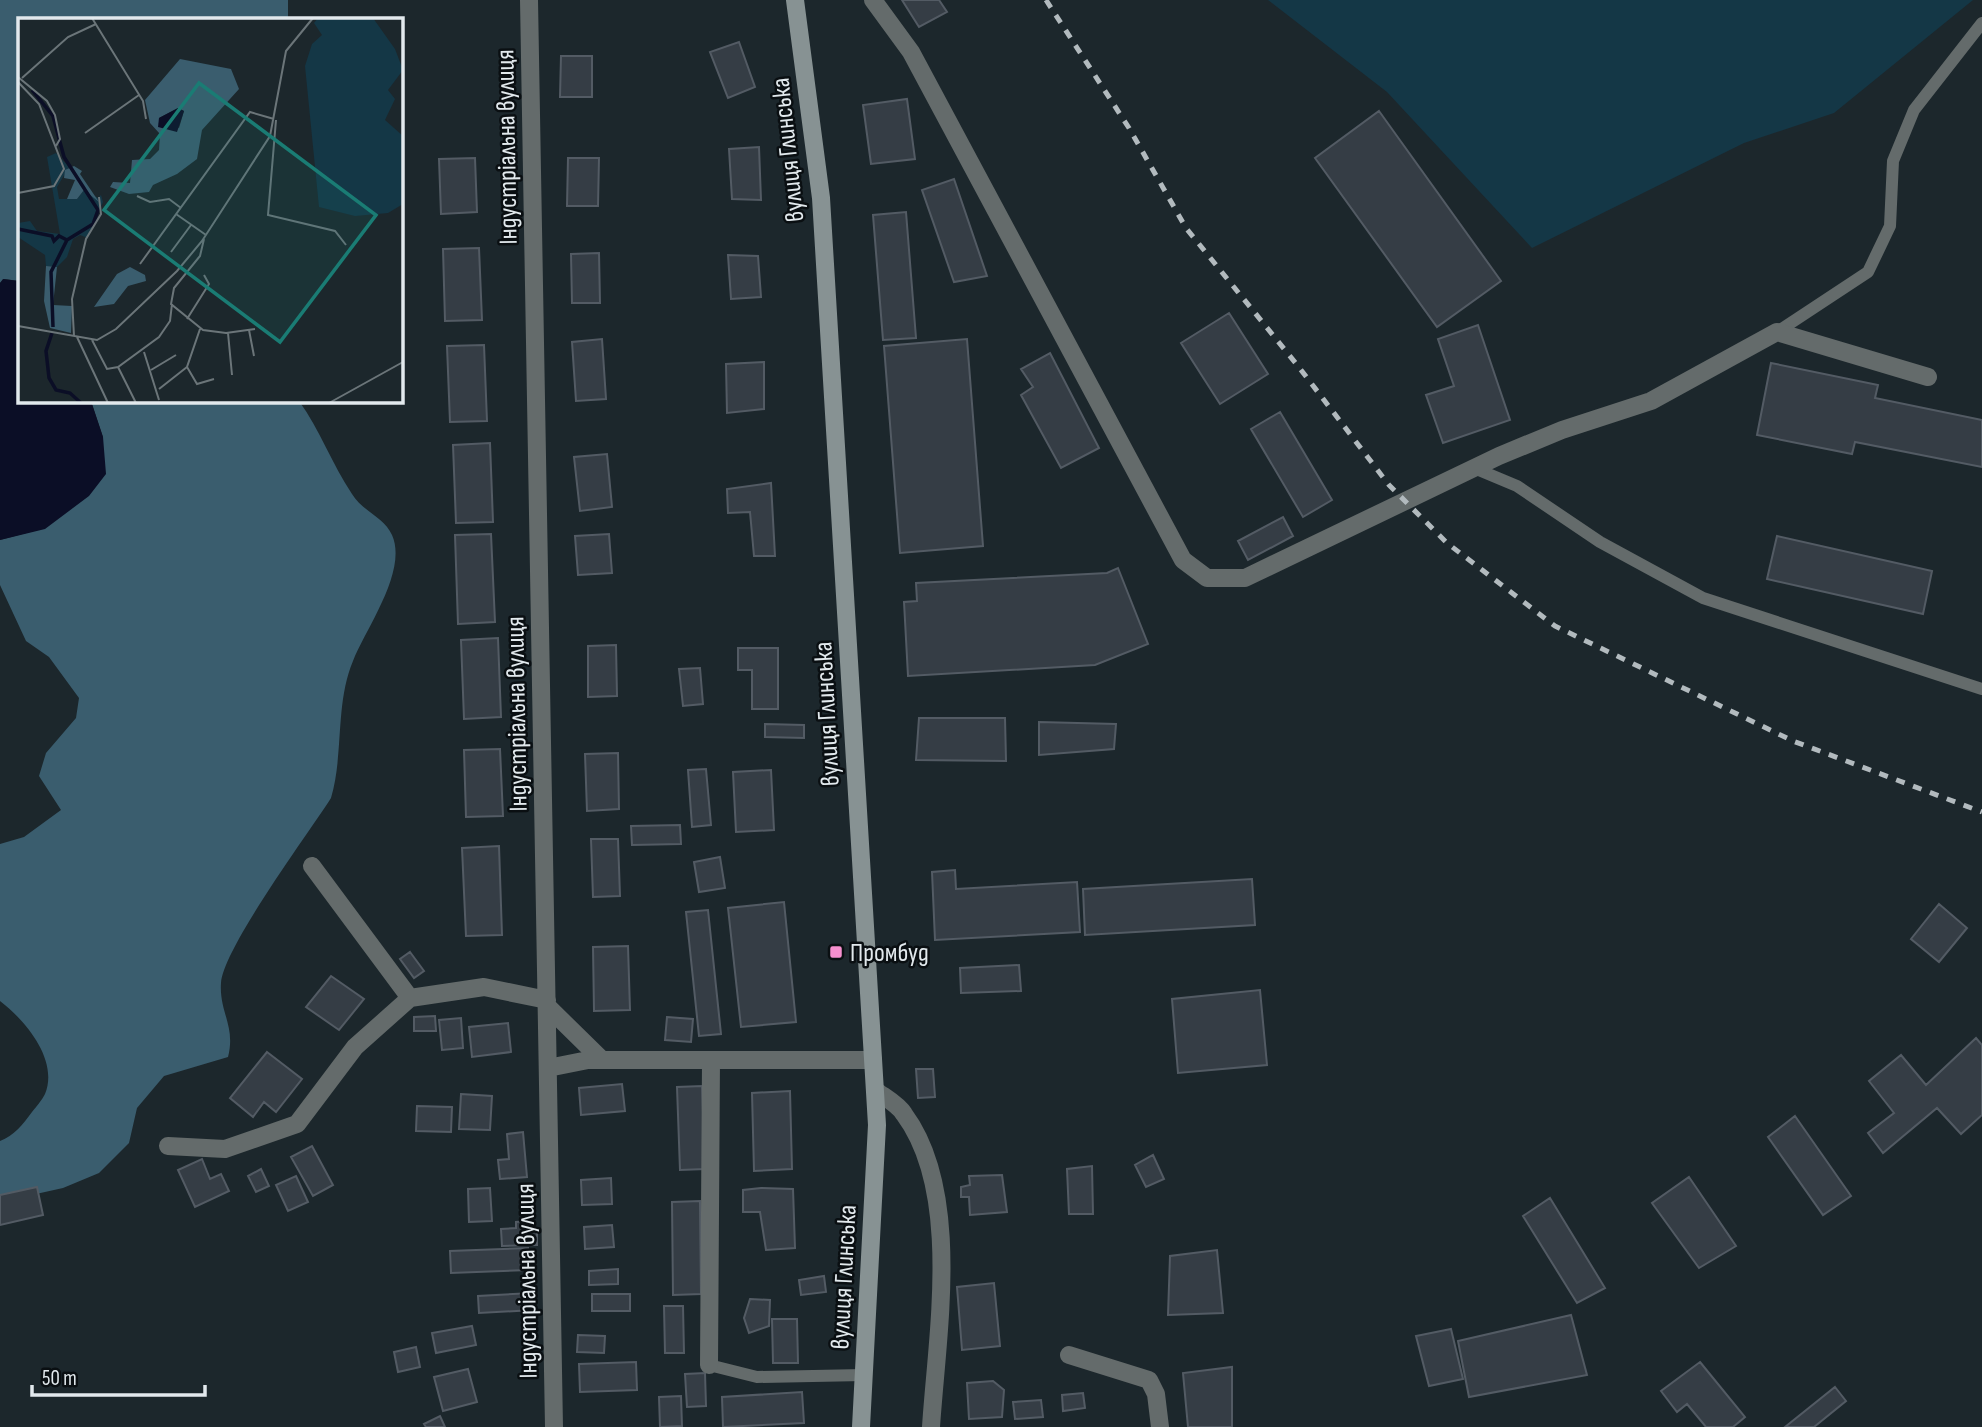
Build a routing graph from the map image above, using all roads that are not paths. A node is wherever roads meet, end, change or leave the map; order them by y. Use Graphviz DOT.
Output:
graph roads {
  1 [pos="529,0"];
  2 [pos="795,0"];
  3 [pos="873,0"];
  4 [pos="1982,23"];
  5 [pos="1777,332"];
  6 [pos="1928,377"];
  7 [pos="1474,468"];
  8 [pos="1982,689"];
  9 [pos="312,866"];
  10 [pos="410,998"];
  11 [pos="547,1003"];
  12 [pos="602,1060"];
  13 [pos="711,1060"];
  14 [pos="873,1060"];
  15 [pos="548,1068"];
  16 [pos="875,1090"];
  17 [pos="168,1146"];
  18 [pos="1069,1355"];
  19 [pos="709,1365"];
  20 [pos="864,1375"];
  21 [pos="554,1427"];
  22 [pos="861,1427"];
  23 [pos="931,1427"];
  24 [pos="1160,1427"];
  1 -- 11 [label="street, Індустріальна вулиця"];
  2 -- 14 [label="main road, вулиця Глинська"];
  3 -- 7 [label="street"];
  4 -- 5 [label="lane"];
  5 -- 6 [label="street"];
  5 -- 7 [label="street"];
  7 -- 8 [label="lane"];
  9 -- 10 [label="street"];
  10 -- 11 [label="street"];
  10 -- 17 [label="street"];
  11 -- 12 [label="street"];
  11 -- 15 [label="street, Індустріальна вулиця"];
  12 -- 13 [label="street"];
  12 -- 15 [label="street"];
  13 -- 14 [label="street"];
  13 -- 19 [label="street"];
  14 -- 16 [label="main road, вулиця Глинська"];
  15 -- 21 [label="street, Індустріальна вулиця"];
  16 -- 20 [label="main road, вулиця Глинська"];
  16 -- 23 [label="street"];
  18 -- 24 [label="street"];
  19 -- 20 [label="lane"];
  20 -- 22 [label="main road, вулиця Глинська"];
}
